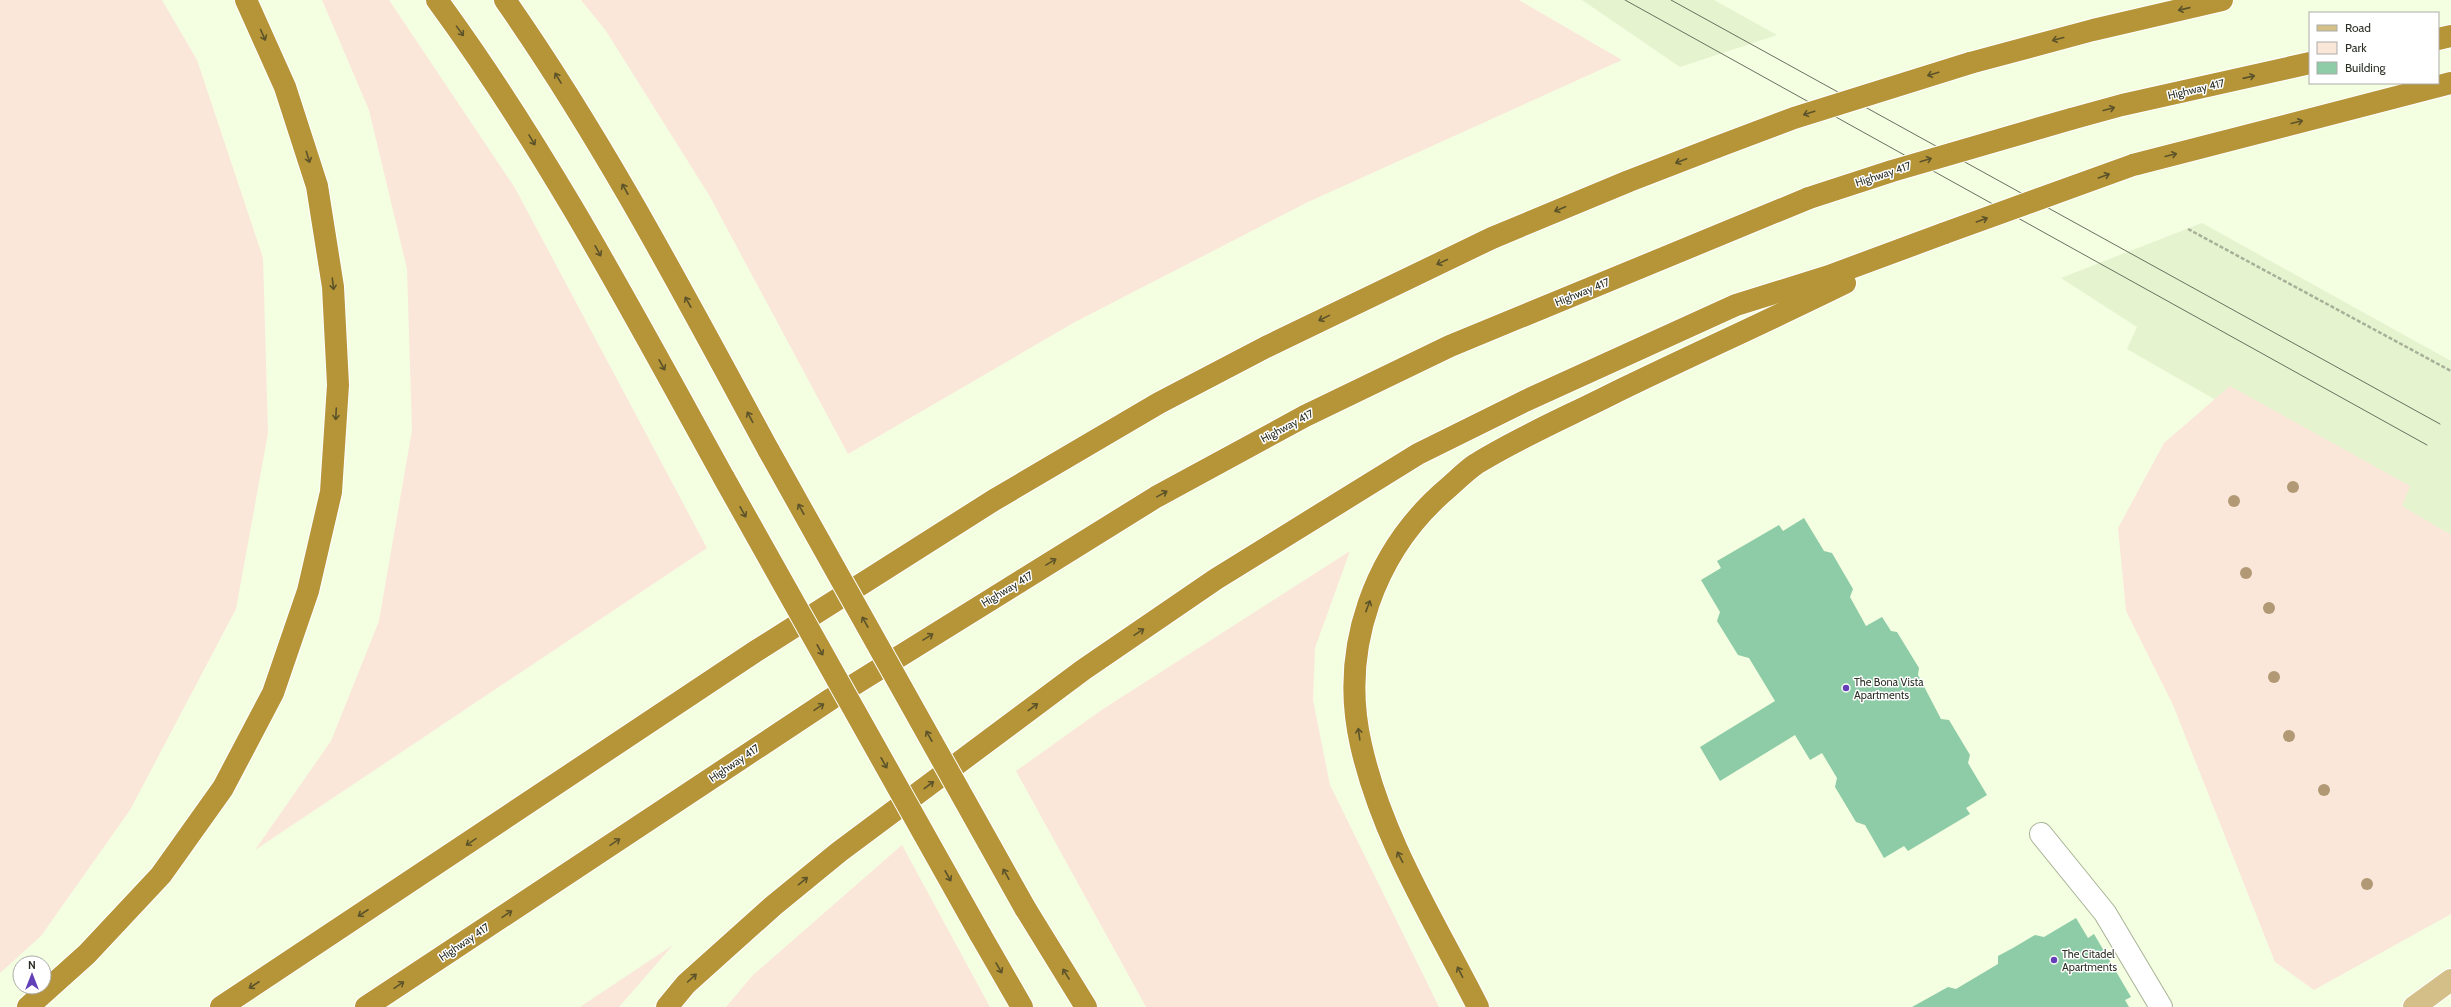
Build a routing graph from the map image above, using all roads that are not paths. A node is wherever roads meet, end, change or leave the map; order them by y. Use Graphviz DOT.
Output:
graph roads {
  1 [pos="246,0"];
  2 [pos="437,0"];
  3 [pos="504,0"];
  4 [pos="2222,0"];
  5 [pos="2451,36"];
  6 [pos="2439,39"];
  7 [pos="2309,63"];
  8 [pos="2451,83"];
  9 [pos="1945,234"];
  10 [pos="2041,834"];
  11 [pos="2451,980"];
  12 [pos="2451,988"];
  13 [pos="28,1007"];
  14 [pos="221,1007"];
  15 [pos="366,1007"];
  16 [pos="667,1007"];
  17 [pos="1022,1007"];
  18 [pos="1086,1007"];
  19 [pos="1478,1007"];
  20 [pos="2161,1007"];
  21 [pos="2415,1007"];
  1 -- 13 [label="highway, one-way"];
  2 -- 17 [label="highway, one-way, bridge"];
  18 -- 3 [label="highway, one-way, bridge"];
  4 -- 14 [label="highway, one-way, bridge"];
  5 -- 6 [label="highway"];
  15 -- 7 [label="highway, Highway 417, one-way, bridge"];
  9 -- 8 [label="highway, one-way, bridge"];
  16 -- 9 [label="highway, one-way"];
  19 -- 9 [label="highway, one-way"];
  10 -- 20 [label="lane"];
  11 -- 21 [label="main road"];
  12 -- 21 [label="main road"];
}
